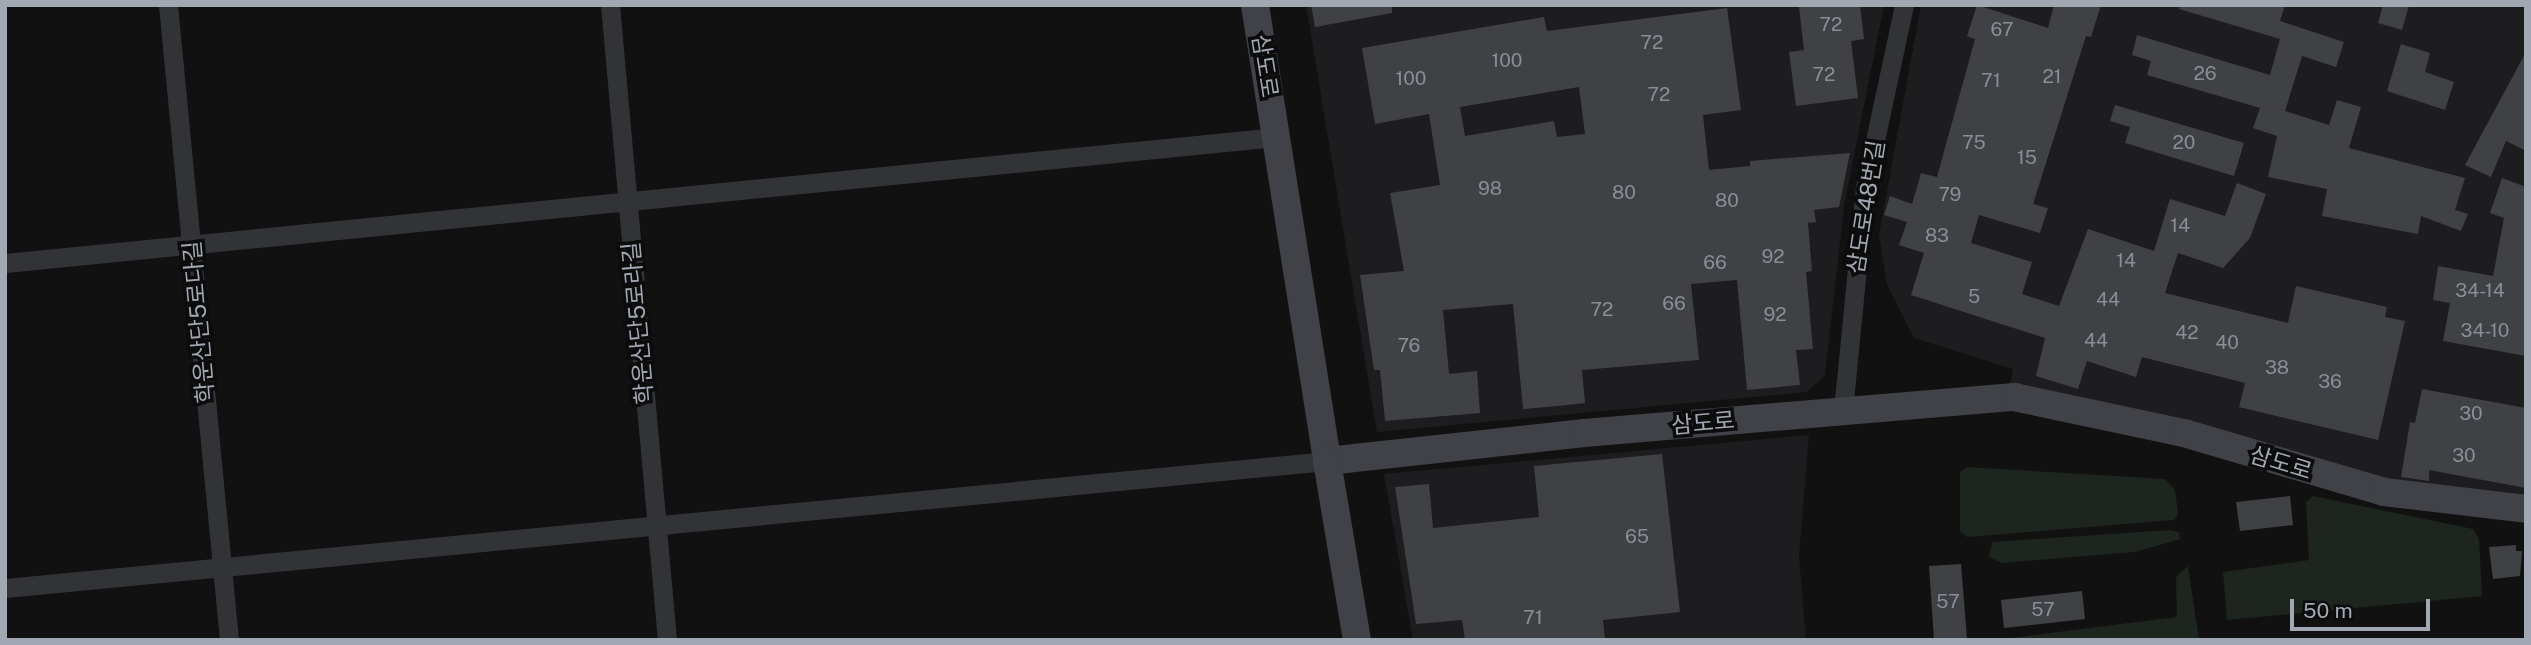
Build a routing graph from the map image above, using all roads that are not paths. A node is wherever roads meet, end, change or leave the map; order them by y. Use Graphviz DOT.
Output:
graph roads {
  1 [pos="168,5"];
  2 [pos="610,5"];
  3 [pos="1255,5"];
  4 [pos="1904,5"];
  5 [pos="1276,137"];
  6 [pos="627,200"];
  7 [pos="191,244"];
  8 [pos="5,263"];
  9 [pos="1843,411"];
  10 [pos="1327,461"];
  11 [pos="2526,509"];
  12 [pos="656,523"];
  13 [pos="222,566"];
  14 [pos="5,588"];
  15 [pos="229,640"];
  16 [pos="667,640"];
  17 [pos="1357,640"];
  1 -- 7 [label="street, 학운산단5로다길"];
  2 -- 6 [label="street, 학운산단5로라길"];
  3 -- 5 [label="street, 삼도로"];
  4 -- 9 [label="street, 삼도로48번길"];
  5 -- 6 [label="street"];
  5 -- 10 [label="street, 삼도로"];
  6 -- 7 [label="street"];
  6 -- 12 [label="street, 학운산단5로라길"];
  7 -- 8 [label="street"];
  7 -- 13 [label="street, 학운산단5로다길"];
  9 -- 10 [label="street, 삼도로"];
  9 -- 11 [label="street, 삼도로"];
  10 -- 12 [label="street"];
  10 -- 17 [label="street"];
  12 -- 13 [label="street"];
  12 -- 16 [label="street, 학운산단5로라길"];
  13 -- 14 [label="street"];
  13 -- 15 [label="street, 학운산단5로다길"];
}
